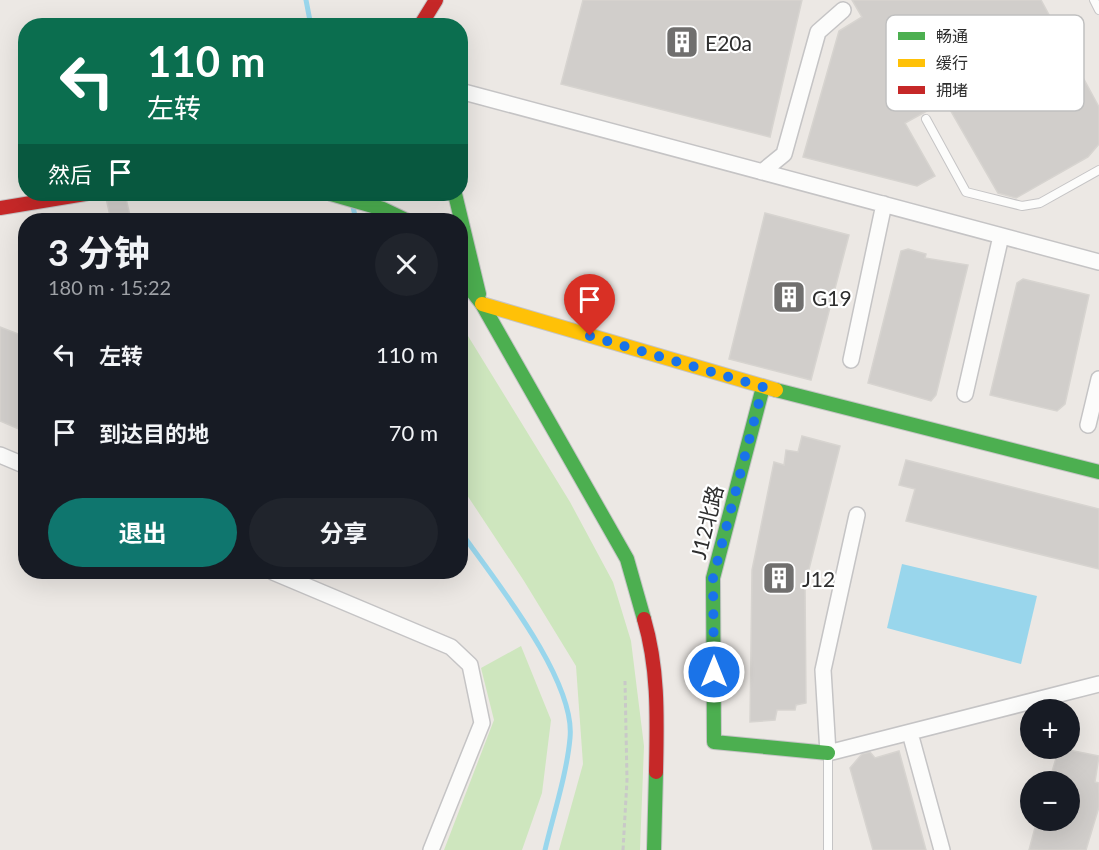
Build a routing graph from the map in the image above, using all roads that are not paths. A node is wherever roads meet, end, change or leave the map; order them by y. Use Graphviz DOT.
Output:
graph roads {
  1 [pos="436,0"];
  2 [pos="1094,0"];
  3 [pos="843,10"];
  4 [pos="1099,10"];
  5 [pos="425,18"];
  6 [pos="468,93"];
  7 [pos="926,119"];
  8 [pos="1099,170"];
  9 [pos="762,172"];
  10 [pos="42,201"];
  11 [pos="355,201"];
  12 [pos="884,204"];
  13 [pos="0,208"];
  14 [pos="391,213"];
  15 [pos="1001,236"];
  16 [pos="468,247"];
  17 [pos="1099,262"];
  18 [pos="468,286"];
  19 [pos="482,304"];
  20 [pos="851,360"];
  21 [pos="1099,379"];
  22 [pos="763,387"];
  23 [pos="965,394"];
  24 [pos="1088,425"];
  25 [pos="0,455"];
  26 [pos="18,463"];
  27 [pos="1099,472"];
  28 [pos="857,515"];
  29 [pos="290,579"];
  30 [pos="1099,684"];
  31 [pos="910,733"];
  32 [pos="828,753"];
  33 [pos="431,850"];
  34 [pos="654,850"];
  35 [pos="828,850"];
  36 [pos="942,850"];
  1 -- 5 [label="street"];
  2 -- 4 [label="lane"];
  3 -- 9 [label="street"];
  6 -- 9 [label="street"];
  7 -- 8 [label="lane"];
  9 -- 12 [label="street"];
  10 -- 13 [label="street"];
  11 -- 14 [label="street"];
  12 -- 15 [label="street"];
  12 -- 20 [label="street"];
  15 -- 17 [label="street"];
  15 -- 23 [label="street"];
  16 -- 19 [label="street"];
  18 -- 19 [label="street"];
  19 -- 22 [label="street"];
  19 -- 34 [label="street"];
  21 -- 24 [label="street"];
  22 -- 27 [label="street"];
  22 -- 32 [label="street, J12北路"];
  25 -- 26 [label="street"];
  28 -- 32 [label="street"];
  29 -- 33 [label="street"];
  30 -- 31 [label="street"];
  31 -- 32 [label="street"];
  31 -- 36 [label="street"];
  32 -- 35 [label="lane"];
}
